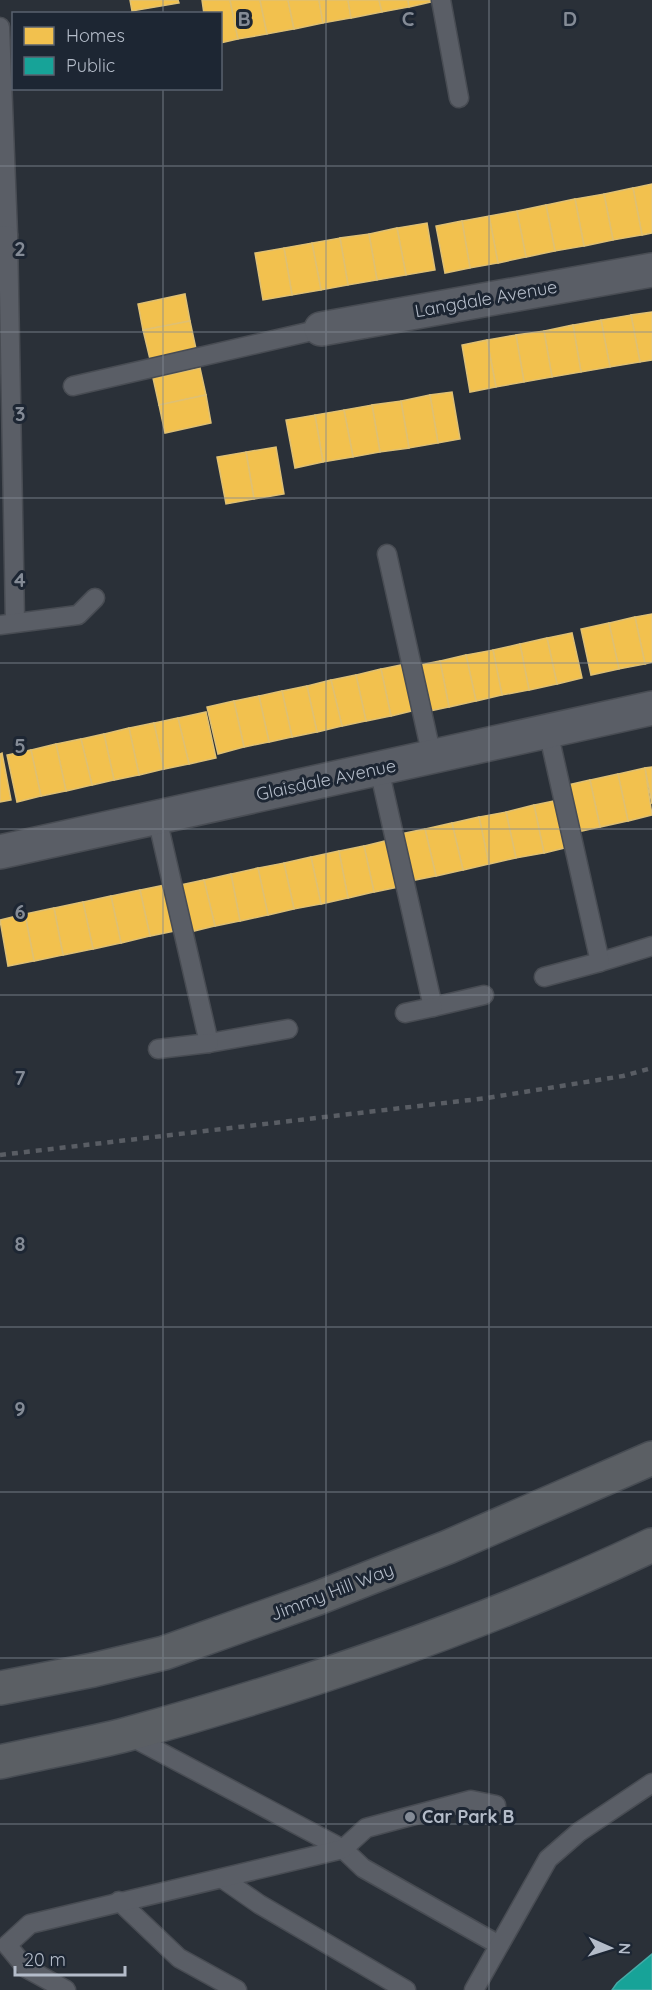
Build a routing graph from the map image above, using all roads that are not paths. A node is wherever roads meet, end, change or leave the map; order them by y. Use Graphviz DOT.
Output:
graph roads {
  1 [pos="441,0"];
  2 [pos="0,27"];
  3 [pos="459,98"];
  4 [pos="4,236"];
  5 [pos="652,270"];
  6 [pos="321,329"];
  7 [pos="73,386"];
  8 [pos="387,554"];
  9 [pos="95,598"];
  10 [pos="8,623"];
  11 [pos="652,708"];
  12 [pos="548,731"];
  13 [pos="432,757"];
  14 [pos="380,769"];
  15 [pos="157,818"];
  16 [pos="0,852"];
  17 [pos="652,946"];
  18 [pos="600,962"];
  19 [pos="544,978"];
  20 [pos="484,995"];
  21 [pos="432,1007"];
  22 [pos="405,1013"];
  23 [pos="288,1029"];
  24 [pos="208,1043"];
  25 [pos="158,1049"];
  26 [pos="652,1458"];
  27 [pos="652,1545"];
  28 [pos="0,1688"];
  29 [pos="127,1734"];
  30 [pos="0,1762"];
  31 [pos="652,1783"];
  32 [pos="496,1805"];
  33 [pos="344,1849"];
  34 [pos="223,1879"];
  35 [pos="119,1901"];
  36 [pos="499,1945"];
  37 [pos="66,1990"];
  38 [pos="237,1990"];
  39 [pos="406,1990"];
  40 [pos="474,1990"];
  1 -- 3 [label="lane"];
  2 -- 4 [label="lane"];
  4 -- 10 [label="lane"];
  5 -- 6 [label="street, Langdale Avenue"];
  6 -- 7 [label="lane"];
  8 -- 13 [label="lane"];
  9 -- 10 [label="lane"];
  11 -- 12 [label="street, Glaisdale Avenue"];
  12 -- 13 [label="street, Glaisdale Avenue"];
  12 -- 18 [label="lane"];
  13 -- 14 [label="street, Glaisdale Avenue"];
  14 -- 15 [label="street, Glaisdale Avenue"];
  14 -- 21 [label="lane"];
  15 -- 16 [label="street, Glaisdale Avenue"];
  15 -- 24 [label="lane"];
  17 -- 18 [label="lane"];
  18 -- 19 [label="lane"];
  20 -- 21 [label="lane"];
  21 -- 22 [label="lane"];
  23 -- 24 [label="lane"];
  24 -- 25 [label="lane"];
  26 -- 28 [label="highway, Jimmy Hill Way"];
  27 -- 29 [label="highway"];
  29 -- 30 [label="highway"];
  29 -- 33 [label="lane"];
  31 -- 36 [label="lane"];
  32 -- 33 [label="lane"];
  33 -- 34 [label="lane"];
  33 -- 36 [label="lane"];
  34 -- 35 [label="lane"];
  34 -- 39 [label="lane"];
  35 -- 37 [label="lane"];
  35 -- 38 [label="lane"];
  36 -- 40 [label="lane"];
}
